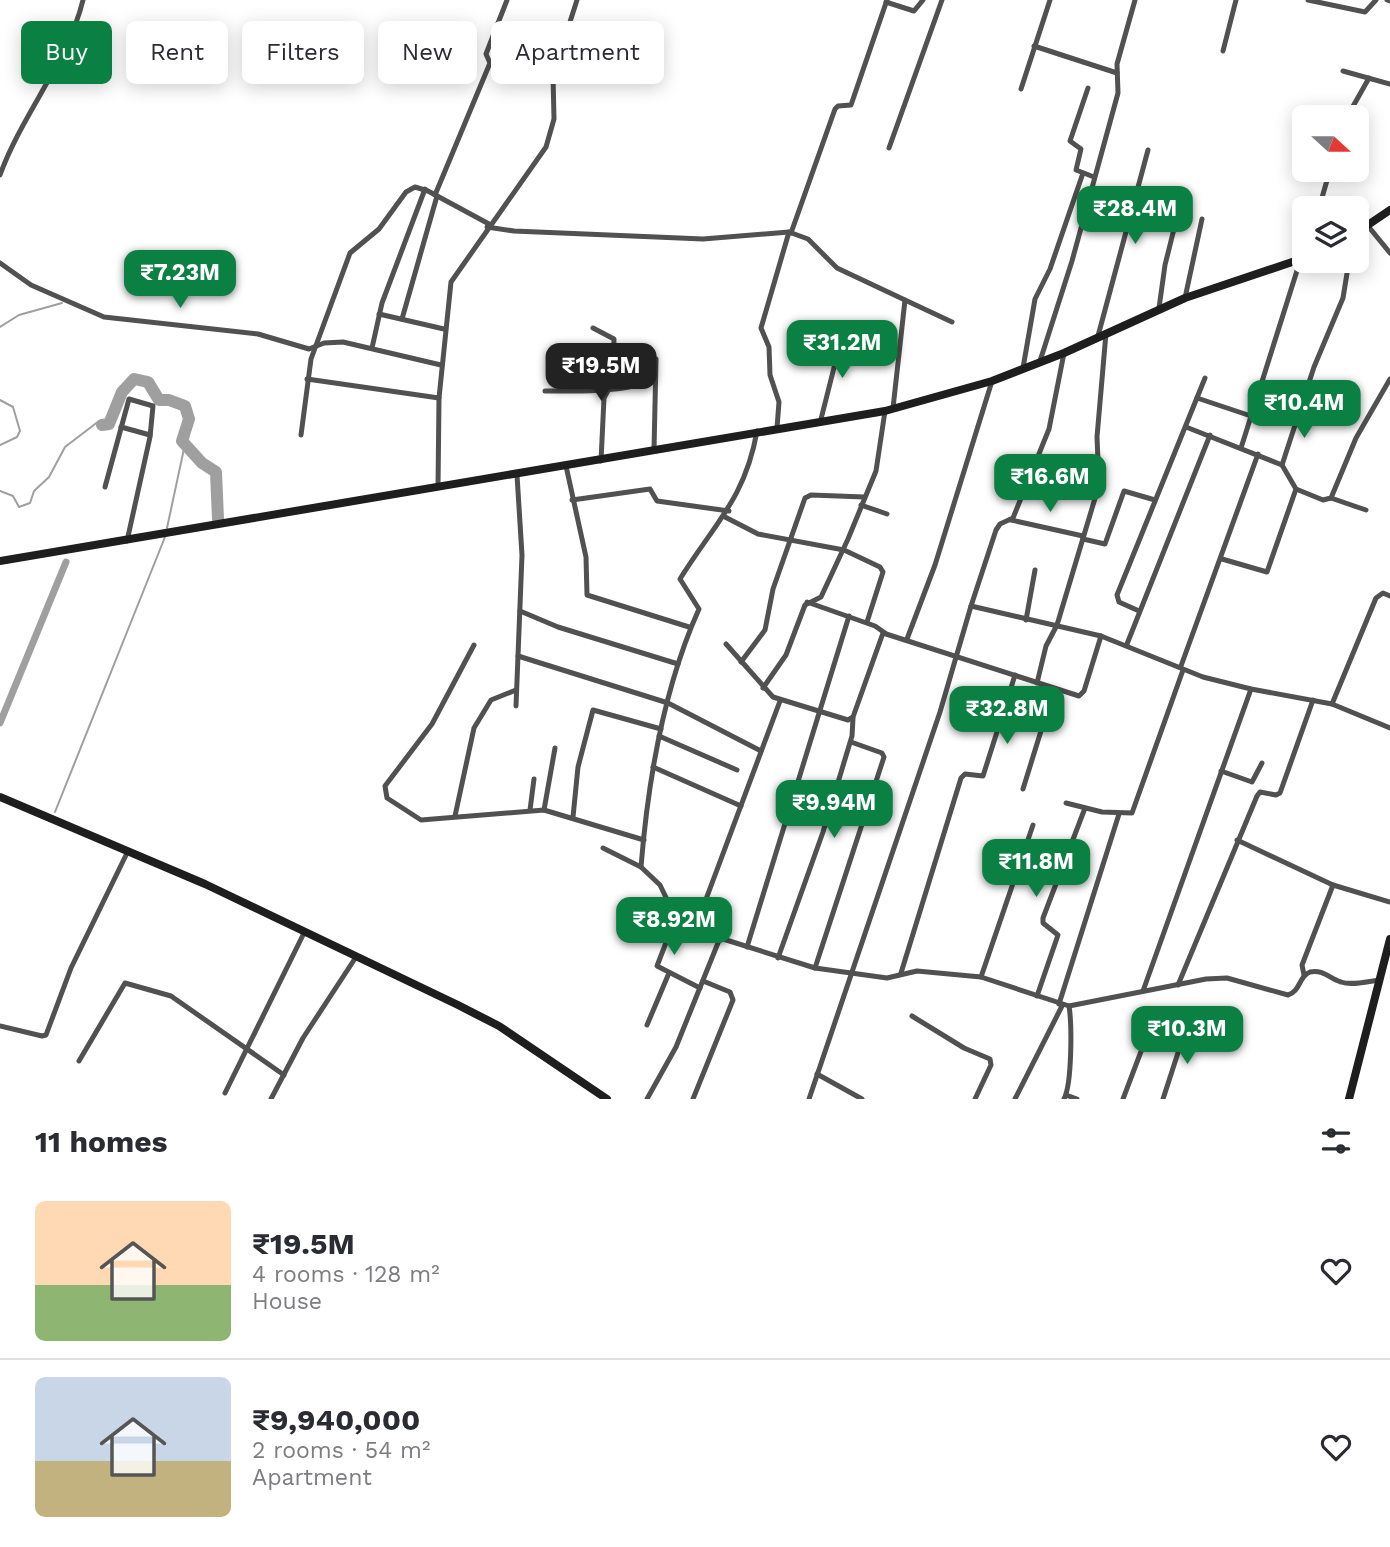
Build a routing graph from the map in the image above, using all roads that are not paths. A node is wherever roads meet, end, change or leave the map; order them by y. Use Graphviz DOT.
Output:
graph roads {
  1 [pos="83,0"];
  2 [pos="507,0"];
  3 [pos="578,0"];
  4 [pos="923,0"];
  5 [pos="942,0"];
  6 [pos="1050,0"];
  7 [pos="1135,0"];
  8 [pos="1236,0"];
  9 [pos="1308,0"];
  10 [pos="1355,0"];
  11 [pos="1376,0"];
  12 [pos="886,1"];
  13 [pos="1322,2"];
  14 [pos="1352,10"];
  15 [pos="1034,47"];
  16 [pos="1223,51"];
  17 [pos="1343,71"];
  18 [pos="1117,73"];
  19 [pos="1369,78"];
  20 [pos="1390,83"];
  21 [pos="1088,88"];
  22 [pos="1021,89"];
  23 [pos="1354,105"];
  24 [pos="889,148"];
  25 [pos="1148,150"];
  26 [pos="1083,173"];
  27 [pos="0,174"];
  28 [pos="1094,177"];
  29 [pos="425,189"];
  30 [pos="436,195"];
  31 [pos="1390,210"];
  32 [pos="1202,219"];
  33 [pos="1175,221"];
  34 [pos="488,225"];
  35 [pos="1369,225"];
  36 [pos="1369,227"];
  37 [pos="790,232"];
  38 [pos="1390,253"];
  39 [pos="1292,261"];
  40 [pos="0,263"];
  41 [pos="1297,273"];
  42 [pos="1347,273"];
  43 [pos="1185,298"];
  44 [pos="905,300"];
  45 [pos="1159,308"];
  46 [pos="379,314"];
  47 [pos="402,319"];
  48 [pos="952,322"];
  49 [pos="593,328"];
  50 [pos="444,329"];
  51 [pos="843,332"];
  52 [pos="1102,334"];
  53 [pos="372,348"];
  54 [pos="315,349"];
  55 [pos="1064,353"];
  56 [pos="656,359"];
  57 [pos="1040,361"];
  58 [pos="441,365"];
  59 [pos="1023,368"];
  60 [pos="1205,378"];
  61 [pos="307,379"];
  62 [pos="1390,379"];
  63 [pos="655,381"];
  64 [pos="992,381"];
  65 [pos="607,390"];
  66 [pos="545,391"];
  67 [pos="439,398"];
  68 [pos="1197,398"];
  69 [pos="889,410"];
  70 [pos="1251,416"];
  71 [pos="820,423"];
  72 [pos="121,427"];
  73 [pos="1186,427"];
  74 [pos="777,428"];
  75 [pos="757,431"];
  76 [pos="150,435"];
  77 [pos="301,435"];
  78 [pos="1210,435"];
  79 [pos="1241,448"];
  80 [pos="653,450"];
  81 [pos="1258,454"];
  82 [pos="601,461"];
  83 [pos="1282,465"];
  84 [pos="566,466"];
  85 [pos="517,475"];
  86 [pos="105,486"];
  87 [pos="438,488"];
  88 [pos="1296,489"];
  89 [pos="864,497"];
  90 [pos="1331,498"];
  91 [pos="572,499"];
  92 [pos="1155,500"];
  93 [pos="861,505"];
  94 [pos="1366,510"];
  95 [pos="887,513"];
  96 [pos="727,514"];
  97 [pos="1011,520"];
  98 [pos="1083,538"];
  99 [pos="127,541"];
  100 [pos="791,541"];
  101 [pos="844,550"];
  102 [pos="1222,559"];
  103 [pos="0,561"];
  104 [pos="1035,570"];
  105 [pos="1390,596"];
  106 [pos="807,602"];
  107 [pos="971,606"];
  108 [pos="520,611"];
  109 [pos="1139,611"];
  110 [pos="849,616"];
  111 [pos="1026,620"];
  112 [pos="867,622"];
  113 [pos="1057,625"];
  114 [pos="689,627"];
  115 [pos="886,633"];
  116 [pos="1101,636"];
  117 [pos="907,639"];
  118 [pos="726,644"];
  119 [pos="1127,644"];
  120 [pos="474,645"];
  121 [pos="518,656"];
  122 [pos="958,656"];
  123 [pos="741,663"];
  124 [pos="678,664"];
  125 [pos="1182,668"];
  126 [pos="1015,675"];
  127 [pos="1037,683"];
  128 [pos="763,688"];
  129 [pos="1054,689"];
  130 [pos="516,690"];
  131 [pos="1251,690"];
  132 [pos="1312,700"];
  133 [pos="779,701"];
  134 [pos="668,703"];
  135 [pos="1332,704"];
  136 [pos="516,706"];
  137 [pos="820,712"];
  138 [pos="853,717"];
  139 [pos="1390,728"];
  140 [pos="660,732"];
  141 [pos="850,742"];
  142 [pos="555,748"];
  143 [pos="761,751"];
  144 [pos="1262,763"];
  145 [pos="653,767"];
  146 [pos="737,770"];
  147 [pos="1221,771"];
  148 [pos="534,779"];
  149 [pos="1023,789"];
  150 [pos="0,797"];
  151 [pos="1066,803"];
  152 [pos="741,806"];
  153 [pos="1085,808"];
  154 [pos="530,810"];
  155 [pos="544,810"];
  156 [pos="1119,814"];
  157 [pos="455,816"];
  158 [pos="573,817"];
  159 [pos="1033,825"];
  160 [pos="644,840"];
  161 [pos="1237,840"];
  162 [pos="603,848"];
  163 [pos="128,851"];
  164 [pos="641,867"];
  165 [pos="1333,884"];
  166 [pos="1390,902"];
  167 [pos="677,914"];
  168 [pos="696,926"];
  169 [pos="304,933"];
  170 [pos="720,938"];
  171 [pos="1390,939"];
  172 [pos="747,947"];
  173 [pos="356,957"];
  174 [pos="778,958"];
  175 [pos="815,968"];
  176 [pos="669,973"];
  177 [pos="901,973"];
  178 [pos="852,974"];
  179 [pos="1304,975"];
  180 [pos="981,977"];
  181 [pos="1380,980"];
  182 [pos="703,981"];
  183 [pos="1178,985"];
  184 [pos="700,988"];
  185 [pos="1143,991"];
  186 [pos="1037,996"];
  187 [pos="1063,1005"];
  188 [pos="912,1016"];
  189 [pos="647,1025"];
  190 [pos="1187,1025"];
  191 [pos="0,1026"];
  192 [pos="1145,1041"];
  193 [pos="247,1049"];
  194 [pos="79,1060"];
  195 [pos="284,1074"];
  196 [pos="817,1074"];
  197 [pos="225,1093"];
  198 [pos="1065,1097"];
  199 [pos="271,1099"];
  200 [pos="607,1099"];
  201 [pos="647,1099"];
  202 [pos="693,1099"];
  203 [pos="809,1099"];
  204 [pos="862,1099"];
  205 [pos="975,1099"];
  206 [pos="1014,1099"];
  207 [pos="1077,1099"];
  208 [pos="1123,1099"];
  209 [pos="1163,1099"];
  210 [pos="1349,1099"];
  1 -- 27 [label="street"];
  2 -- 30 [label="street"];
  3 -- 34 [label="street"];
  4 -- 12 [label="street"];
  5 -- 24 [label="street"];
  6 -- 15 [label="street"];
  7 -- 18 [label="street"];
  8 -- 16 [label="street"];
  9 -- 13 [label="street"];
  10 -- 14 [label="street"];
  11 -- 14 [label="street"];
  12 -- 37 [label="street"];
  13 -- 14 [label="street"];
  15 -- 18 [label="street"];
  15 -- 22 [label="street"];
  17 -- 19 [label="street"];
  18 -- 28 [label="street"];
  19 -- 20 [label="street"];
  19 -- 23 [label="street"];
  21 -- 26 [label="street"];
  25 -- 52 [label="street"];
  26 -- 28 [label="street"];
  26 -- 59 [label="street"];
  28 -- 57 [label="street"];
  29 -- 30 [label="street"];
  29 -- 46 [label="street"];
  29 -- 54 [label="street"];
  30 -- 34 [label="street"];
  30 -- 47 [label="street"];
  31 -- 35 [label="street"];
  32 -- 43 [label="street"];
  33 -- 45 [label="street"];
  34 -- 37 [label="street"];
  34 -- 50 [label="street"];
  36 -- 38 [label="street"];
  37 -- 44 [label="street"];
  37 -- 74 [label="street"];
  39 -- 43 [label="street"];
  40 -- 54 [label="street"];
  41 -- 70 [label="street"];
  42 -- 83 [label="street"];
  43 -- 45 [label="street"];
  44 -- 48 [label="street"];
  44 -- 69 [label="street"];
  45 -- 52 [label="street"];
  46 -- 47 [label="street"];
  46 -- 53 [label="street"];
  47 -- 50 [label="street"];
  49 -- 65 [label="street"];
  50 -- 58 [label="street"];
  51 -- 71 [label="street"];
  52 -- 55 [label="street"];
  52 -- 98 [label="street"];
  53 -- 54 [label="street"];
  53 -- 58 [label="street"];
  54 -- 61 [label="street"];
  55 -- 57 [label="street"];
  55 -- 97 [label="street"];
  56 -- 63 [label="street"];
  57 -- 59 [label="street"];
  58 -- 67 [label="street"];
  59 -- 64 [label="street"];
  60 -- 68 [label="street"];
  61 -- 67 [label="street"];
  61 -- 77 [label="street"];
  62 -- 90 [label="street"];
  63 -- 65 [label="street"];
  63 -- 80 [label="street"];
  64 -- 69 [label="street"];
  64 -- 117 [label="street"];
  65 -- 66 [label="street"];
  65 -- 82 [label="street"];
  67 -- 87 [label="street"];
  68 -- 70 [label="street"];
  68 -- 73 [label="street"];
  69 -- 71 [label="street"];
  69 -- 89 [label="street"];
  70 -- 79 [label="street"];
  71 -- 74 [label="street"];
  72 -- 76 [label="street"];
  72 -- 76 [label="street"];
  72 -- 86 [label="street"];
  73 -- 78 [label="street"];
  73 -- 92 [label="street"];
  74 -- 75 [label="street"];
  75 -- 80 [label="street"];
  75 -- 96 [label="street"];
  76 -- 99 [label="street"];
  78 -- 79 [label="street"];
  78 -- 109 [label="street"];
  79 -- 81 [label="street"];
  80 -- 82 [label="street"];
  81 -- 83 [label="street"];
  81 -- 102 [label="street"];
  82 -- 84 [label="street"];
  83 -- 88 [label="street"];
  84 -- 85 [label="street"];
  84 -- 91 [label="street"];
  85 -- 87 [label="street"];
  85 -- 108 [label="street"];
  87 -- 99 [label="street"];
  88 -- 90 [label="street"];
  88 -- 102 [label="street"];
  89 -- 93 [label="street"];
  89 -- 100 [label="street"];
  90 -- 94 [label="street"];
  91 -- 96 [label="street"];
  91 -- 114 [label="street"];
  92 -- 98 [label="street"];
  92 -- 109 [label="street"];
  93 -- 95 [label="street"];
  93 -- 101 [label="street"];
  96 -- 100 [label="street"];
  96 -- 114 [label="street"];
  97 -- 98 [label="street"];
  97 -- 107 [label="street"];
  98 -- 113 [label="street"];
  99 -- 103 [label="street"];
  100 -- 101 [label="street"];
  100 -- 123 [label="street"];
  101 -- 106 [label="street"];
  101 -- 112 [label="street"];
  102 -- 125 [label="street"];
  104 -- 111 [label="street"];
  105 -- 135 [label="street"];
  106 -- 110 [label="street"];
  106 -- 128 [label="street"];
  107 -- 111 [label="street"];
  107 -- 122 [label="street"];
  108 -- 121 [label="street"];
  108 -- 124 [label="street"];
  109 -- 119 [label="street"];
  110 -- 112 [label="street"];
  110 -- 137 [label="street"];
  111 -- 113 [label="street"];
  112 -- 115 [label="street"];
  113 -- 116 [label="street"];
  113 -- 127 [label="street"];
  114 -- 124 [label="street"];
  115 -- 117 [label="street"];
  115 -- 138 [label="street"];
  116 -- 119 [label="street"];
  116 -- 129 [label="street"];
  117 -- 122 [label="street"];
  118 -- 123 [label="street"];
  119 -- 125 [label="street"];
  120 -- 157 [label="street"];
  121 -- 130 [label="street"];
  121 -- 134 [label="street"];
  122 -- 126 [label="street"];
  122 -- 178 [label="street"];
  123 -- 128 [label="street"];
  124 -- 134 [label="street"];
  125 -- 131 [label="street"];
  125 -- 156 [label="street"];
  126 -- 127 [label="street"];
  126 -- 177 [label="street"];
  127 -- 129 [label="street"];
  128 -- 133 [label="street"];
  129 -- 149 [label="street"];
  130 -- 136 [label="street"];
  130 -- 157 [label="street"];
  131 -- 132 [label="street"];
  131 -- 147 [label="street"];
  132 -- 135 [label="street"];
  132 -- 161 [label="street"];
  133 -- 137 [label="street"];
  133 -- 143 [label="street"];
  134 -- 140 [label="street"];
  134 -- 143 [label="street"];
  135 -- 139 [label="street"];
  137 -- 138 [label="street"];
  137 -- 172 [label="street"];
  138 -- 141 [label="street"];
  140 -- 145 [label="street"];
  140 -- 146 [label="street"];
  140 -- 158 [label="street"];
  141 -- 174 [label="street"];
  141 -- 175 [label="street"];
  142 -- 155 [label="street"];
  143 -- 152 [label="street"];
  144 -- 147 [label="street"];
  145 -- 152 [label="street"];
  145 -- 160 [label="street"];
  147 -- 185 [label="street"];
  148 -- 154 [label="street"];
  150 -- 163 [label="street"];
  151 -- 153 [label="street"];
  152 -- 168 [label="street"];
  153 -- 156 [label="street"];
  153 -- 186 [label="street"];
  154 -- 155 [label="street"];
  154 -- 157 [label="street"];
  155 -- 158 [label="street"];
  156 -- 187 [label="street"];
  158 -- 160 [label="street"];
  159 -- 180 [label="street"];
  160 -- 164 [label="street"];
  161 -- 165 [label="street"];
  161 -- 183 [label="street"];
  162 -- 164 [label="street"];
  163 -- 169 [label="street"];
  163 -- 191 [label="street"];
  164 -- 167 [label="street"];
  165 -- 166 [label="street"];
  165 -- 179 [label="street"];
  167 -- 168 [label="street"];
  167 -- 176 [label="street"];
  168 -- 170 [label="street"];
  169 -- 173 [label="street"];
  169 -- 193 [label="street"];
  170 -- 172 [label="street"];
  170 -- 182 [label="street"];
  171 -- 181 [label="street"];
  172 -- 174 [label="street"];
  173 -- 195 [label="street"];
  173 -- 200 [label="street"];
  174 -- 175 [label="street"];
  175 -- 178 [label="street"];
  176 -- 184 [label="street"];
  176 -- 189 [label="street"];
  177 -- 178 [label="street"];
  177 -- 180 [label="street"];
  178 -- 196 [label="street"];
  179 -- 181 [label="street"];
  179 -- 183 [label="street"];
  180 -- 186 [label="street"];
  181 -- 210 [label="street"];
  182 -- 184 [label="street"];
  182 -- 202 [label="street"];
  183 -- 185 [label="street"];
  184 -- 201 [label="street"];
  185 -- 187 [label="street"];
  186 -- 187 [label="street"];
  187 -- 198 [label="street"];
  187 -- 206 [label="street"];
  188 -- 205 [label="street"];
  190 -- 209 [label="street"];
  192 -- 208 [label="street"];
  193 -- 194 [label="street"];
  193 -- 195 [label="street"];
  193 -- 197 [label="street"];
  195 -- 199 [label="street"];
  196 -- 203 [label="street"];
  196 -- 204 [label="street"];
  198 -- 207 [label="street"];
}
